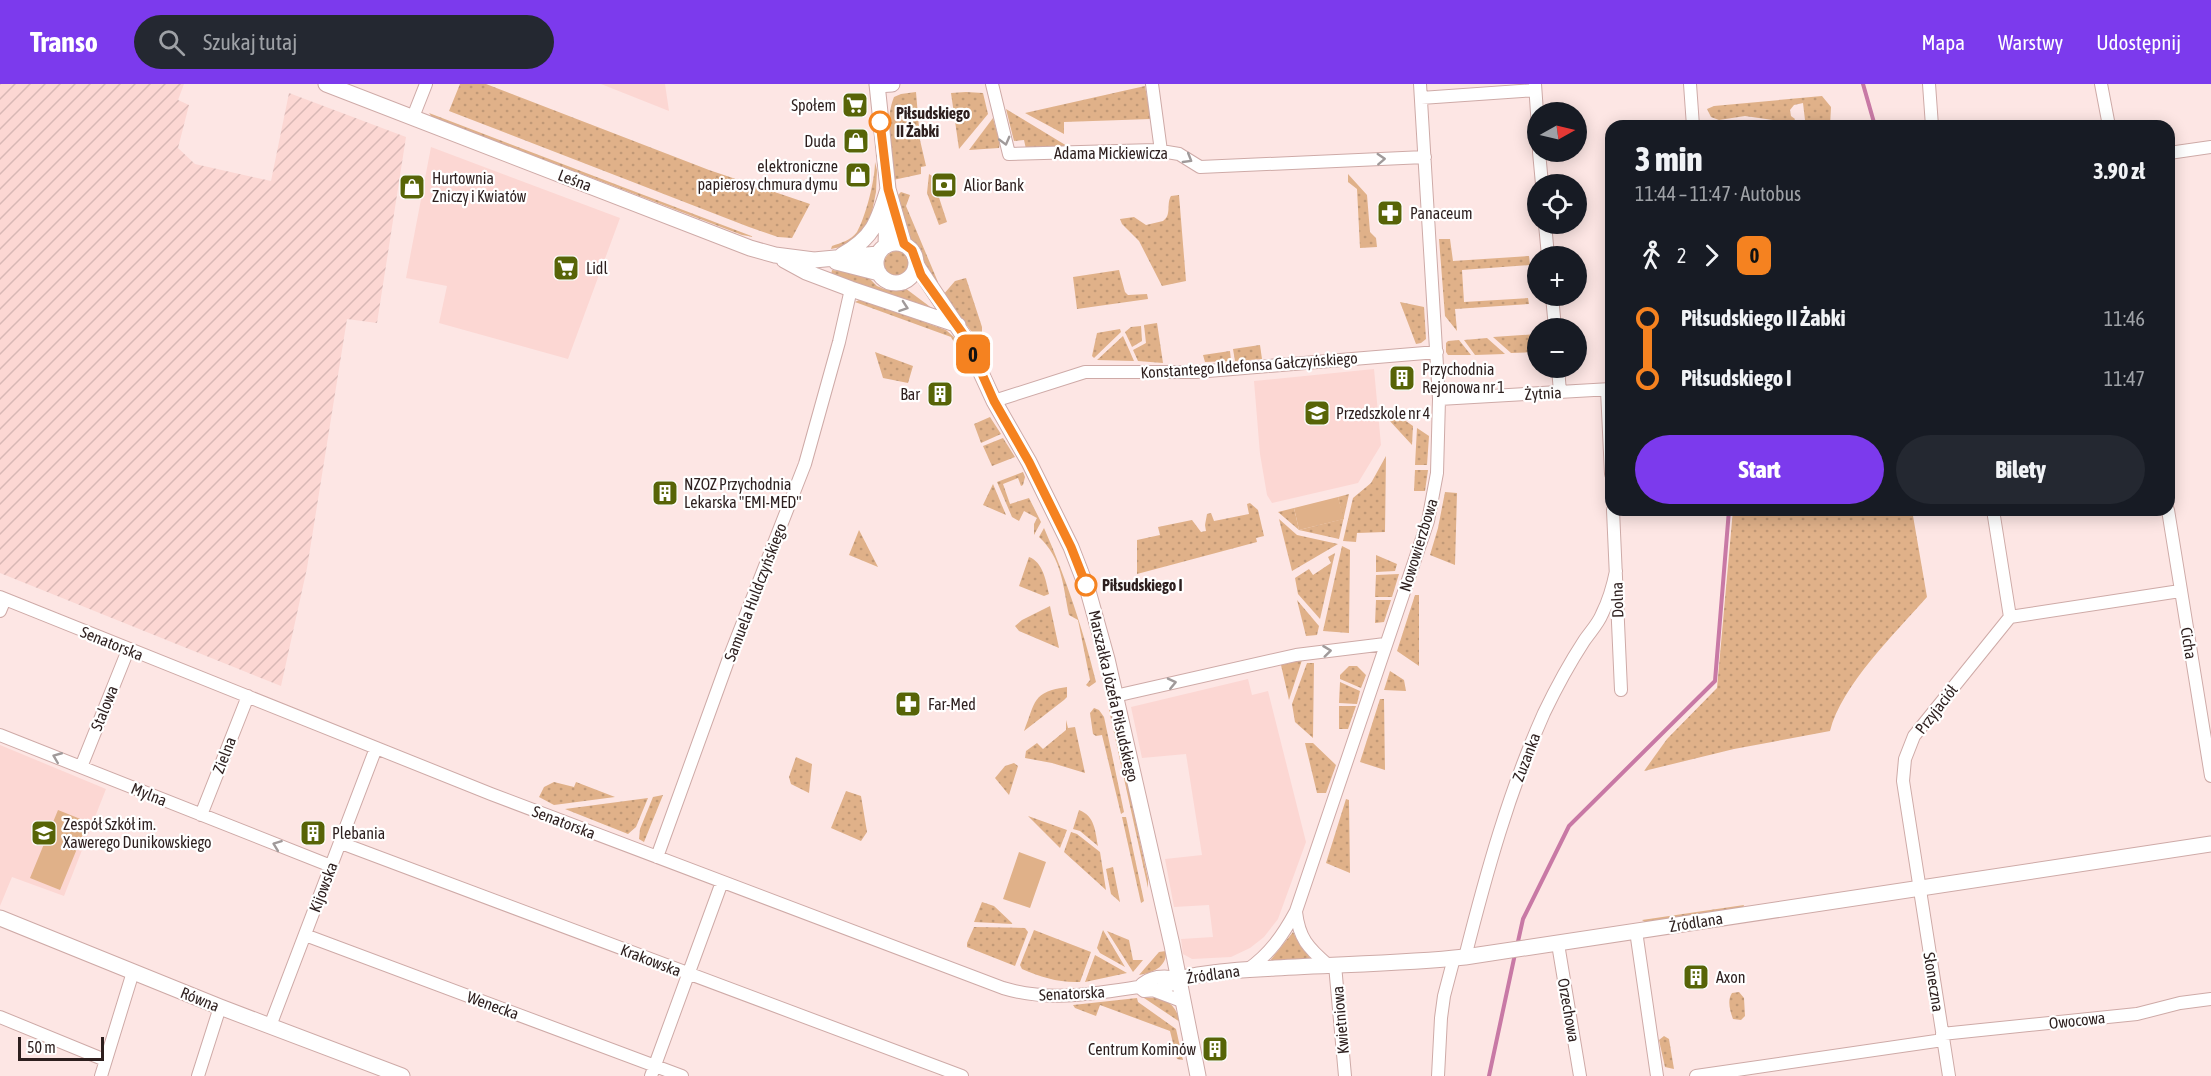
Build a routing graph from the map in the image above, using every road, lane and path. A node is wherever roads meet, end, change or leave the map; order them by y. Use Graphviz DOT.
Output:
graph roads {
  1 [pos="326,84"];
  2 [pos="426,84"];
  3 [pos="882,84"];
  4 [pos="992,84"];
  5 [pos="1152,84"];
  6 [pos="1420,84"];
  7 [pos="1690,84"];
  8 [pos="1929,84"];
  9 [pos="2101,84"];
  10 [pos="1535,87"];
  11 [pos="1421,98"];
  12 [pos="1536,102"];
  13 [pos="413,117"];
  14 [pos="1693,120"];
  15 [pos="1932,120"];
  16 [pos="2108,120"];
  17 [pos="2211,147"];
  18 [pos="1161,151"];
  19 [pos="2175,152"];
  20 [pos="1425,157"];
  21 [pos="888,189"];
  22 [pos="904,244"];
  23 [pos="882,250"];
  24 [pos="775,255"];
  25 [pos="831,259"];
  26 [pos="917,266"];
  27 [pos="879,273"];
  28 [pos="903,282"];
  29 [pos="851,289"];
  30 [pos="944,309"];
  31 [pos="958,325"];
  32 [pos="1437,352"];
  33 [pos="1559,378"];
  34 [pos="1605,389"];
  35 [pos="1560,392"];
  36 [pos="1439,399"];
  37 [pos="994,401"];
  38 [pos="1613,516"];
  39 [pos="1994,516"];
  40 [pos="2169,516"];
  41 [pos="1616,570"];
  42 [pos="2180,591"];
  43 [pos="3,598"];
  44 [pos="0,611"];
  45 [pos="2010,617"];
  46 [pos="1385,644"];
  47 [pos="128,650"];
  48 [pos="1621,690"];
  49 [pos="248,696"];
  50 [pos="1115,696"];
  51 [pos="0,735"];
  52 [pos="376,748"];
  53 [pos="81,767"];
  54 [pos="2211,776"];
  55 [pos="201,815"];
  56 [pos="341,843"];
  57 [pos="2211,844"];
  58 [pos="657,857"];
  59 [pos="331,866"];
  60 [pos="722,882"];
  61 [pos="1919,888"];
  62 [pos="1296,911"];
  63 [pos="0,918"];
  64 [pos="1636,932"];
  65 [pos="305,935"];
  66 [pos="1558,944"];
  67 [pos="1459,958"];
  68 [pos="1332,965"];
  69 [pos="1247,970"];
  70 [pos="133,972"];
  71 [pos="689,974"];
  72 [pos="1179,979"];
  73 [pos="1139,987"];
  74 [pos="1155,991"];
  75 [pos="2211,999"];
  76 [pos="1184,1002"];
  77 [pos="220,1007"];
  78 [pos="0,1017"];
  79 [pos="270,1026"];
  80 [pos="1943,1037"];
  81 [pos="105,1060"];
  82 [pos="653,1071"];
  83 [pos="101,1076"];
  84 [pos="198,1076"];
  85 [pos="402,1076"];
  86 [pos="682,1076"];
  87 [pos="962,1076"];
  88 [pos="1198,1076"];
  89 [pos="1345,1076"];
  90 [pos="1438,1076"];
  91 [pos="1580,1076"];
  92 [pos="1657,1076"];
  93 [pos="1696,1076"];
  94 [pos="1949,1076"];
  1 -- 13 [label="street, Leśna"];
  2 -- 13 [label="street"];
  3 -- 21 [label="street"];
  4 -- 18 [label="street, Adama Mickiewicza, one-way"];
  5 -- 18 [label="street"];
  6 -- 11 [label="street, Nowowierzbowa"];
  7 -- 14 [label="street"];
  8 -- 15 [label="street"];
  9 -- 16 [label="street"];
  10 -- 11 [label="street"];
  10 -- 12 [label="street"];
  11 -- 20 [label="street, Nowowierzbowa"];
  13 -- 24 [label="street, Leśna"];
  17 -- 19 [label="street"];
  18 -- 20 [label="street, Adama Mickiewicza, one-way"];
  20 -- 32 [label="street, Nowowierzbowa"];
  21 -- 22 [label="street"];
  21 -- 23 [label="street"];
  21 -- 25 [label="street"];
  22 -- 23 [label="street"];
  22 -- 26 [label="street"];
  23 -- 25 [label="street, Leśna"];
  23 -- 27 [label="street"];
  24 -- 25 [label="street, Leśna"];
  24 -- 29 [label="street"];
  25 -- 27 [label="street, Leśna"];
  26 -- 28 [label="street"];
  26 -- 30 [label="street"];
  27 -- 28 [label="street"];
  28 -- 30 [label="street"];
  29 -- 31 [label="street, one-way"];
  29 -- 58 [label="street, Samuela Huldczyńskiego"];
  30 -- 31 [label="street, Marszałka Józefa Piłsudskiego"];
  31 -- 37 [label="street, Marszałka Józefa Piłsudskiego"];
  32 -- 36 [label="street, Nowowierzbowa"];
  32 -- 37 [label="street, Konstantego Ildefonsa Gałczyńskiego"];
  33 -- 35 [label="street"];
  34 -- 35 [label="street, Żytnia"];
  35 -- 36 [label="street, Żytnia"];
  36 -- 46 [label="street, Nowowierzbowa"];
  37 -- 50 [label="street, Marszałka Józefa Piłsudskiego"];
  38 -- 41 [label="street, Dolna"];
  39 -- 45 [label="street"];
  40 -- 42 [label="street, Cicha"];
  41 -- 48 [label="street, Dolna"];
  41 -- 67 [label="street, Zuzanka"];
  42 -- 45 [label="street"];
  42 -- 54 [label="street, Cicha"];
  43 -- 44 [label="street"];
  43 -- 47 [label="street, Senatorska"];
  45 -- 61 [label="street, Przyjaciół"];
  50 -- 46 [label="street, one-way"];
  46 -- 62 [label="street, Nowowierzbowa"];
  47 -- 49 [label="street, Senatorska"];
  47 -- 53 [label="street, Stalowa"];
  49 -- 52 [label="street, Senatorska"];
  49 -- 55 [label="street, Zielna"];
  50 -- 72 [label="street, Marszałka Józefa Piłsudskiego"];
  53 -- 51 [label="street, Mylna, one-way"];
  52 -- 56 [label="street, Kijowska"];
  52 -- 58 [label="street, Senatorska"];
  53 -- 55 [label="street, Mylna"];
  59 -- 55 [label="street, Mylna, one-way"];
  56 -- 59 [label="street, Kijowska"];
  56 -- 71 [label="street, Krakowska"];
  57 -- 61 [label="street, Źródlana"];
  58 -- 60 [label="street, Senatorska"];
  59 -- 65 [label="street, Kijowska"];
  60 -- 71 [label="street"];
  60 -- 73 [label="street, Senatorska"];
  61 -- 64 [label="street, Źródlana"];
  61 -- 80 [label="street, Słoneczna"];
  62 -- 68 [label="street"];
  62 -- 69 [label="street, Nowowierzbowa"];
  63 -- 70 [label="street, Równa"];
  64 -- 66 [label="street, Źródlana"];
  64 -- 92 [label="street"];
  65 -- 79 [label="street, Kijowska"];
  65 -- 82 [label="street, Wenecka"];
  66 -- 67 [label="street, Źródlana"];
  66 -- 91 [label="street, Orzechowa"];
  67 -- 68 [label="street, Źródlana"];
  67 -- 90 [label="street, Zuzanka"];
  68 -- 69 [label="street, Źródlana"];
  68 -- 89 [label="street, Kwietniowa"];
  69 -- 72 [label="street, Źródlana"];
  70 -- 77 [label="street, Równa"];
  70 -- 81 [label="street"];
  71 -- 82 [label="street"];
  71 -- 87 [label="street, Krakowska"];
  72 -- 73 [label="street, Senatorska"];
  72 -- 74 [label="street"];
  72 -- 76 [label="street, Marszałka Józefa Piłsudskiego"];
  73 -- 74 [label="street, Senatorska"];
  74 -- 76 [label="street, Senatorska"];
  75 -- 80 [label="street, Owocowa"];
  76 -- 88 [label="street, Marszałka Józefa Piłsudskiego"];
  77 -- 79 [label="street, Równa"];
  77 -- 84 [label="street"];
  78 -- 81 [label="street"];
  79 -- 85 [label="street, Równa"];
  80 -- 93 [label="street, Owocowa"];
  80 -- 94 [label="street, Słoneczna"];
  81 -- 83 [label="street"];
  82 -- 86 [label="street, Wenecka"];
}
